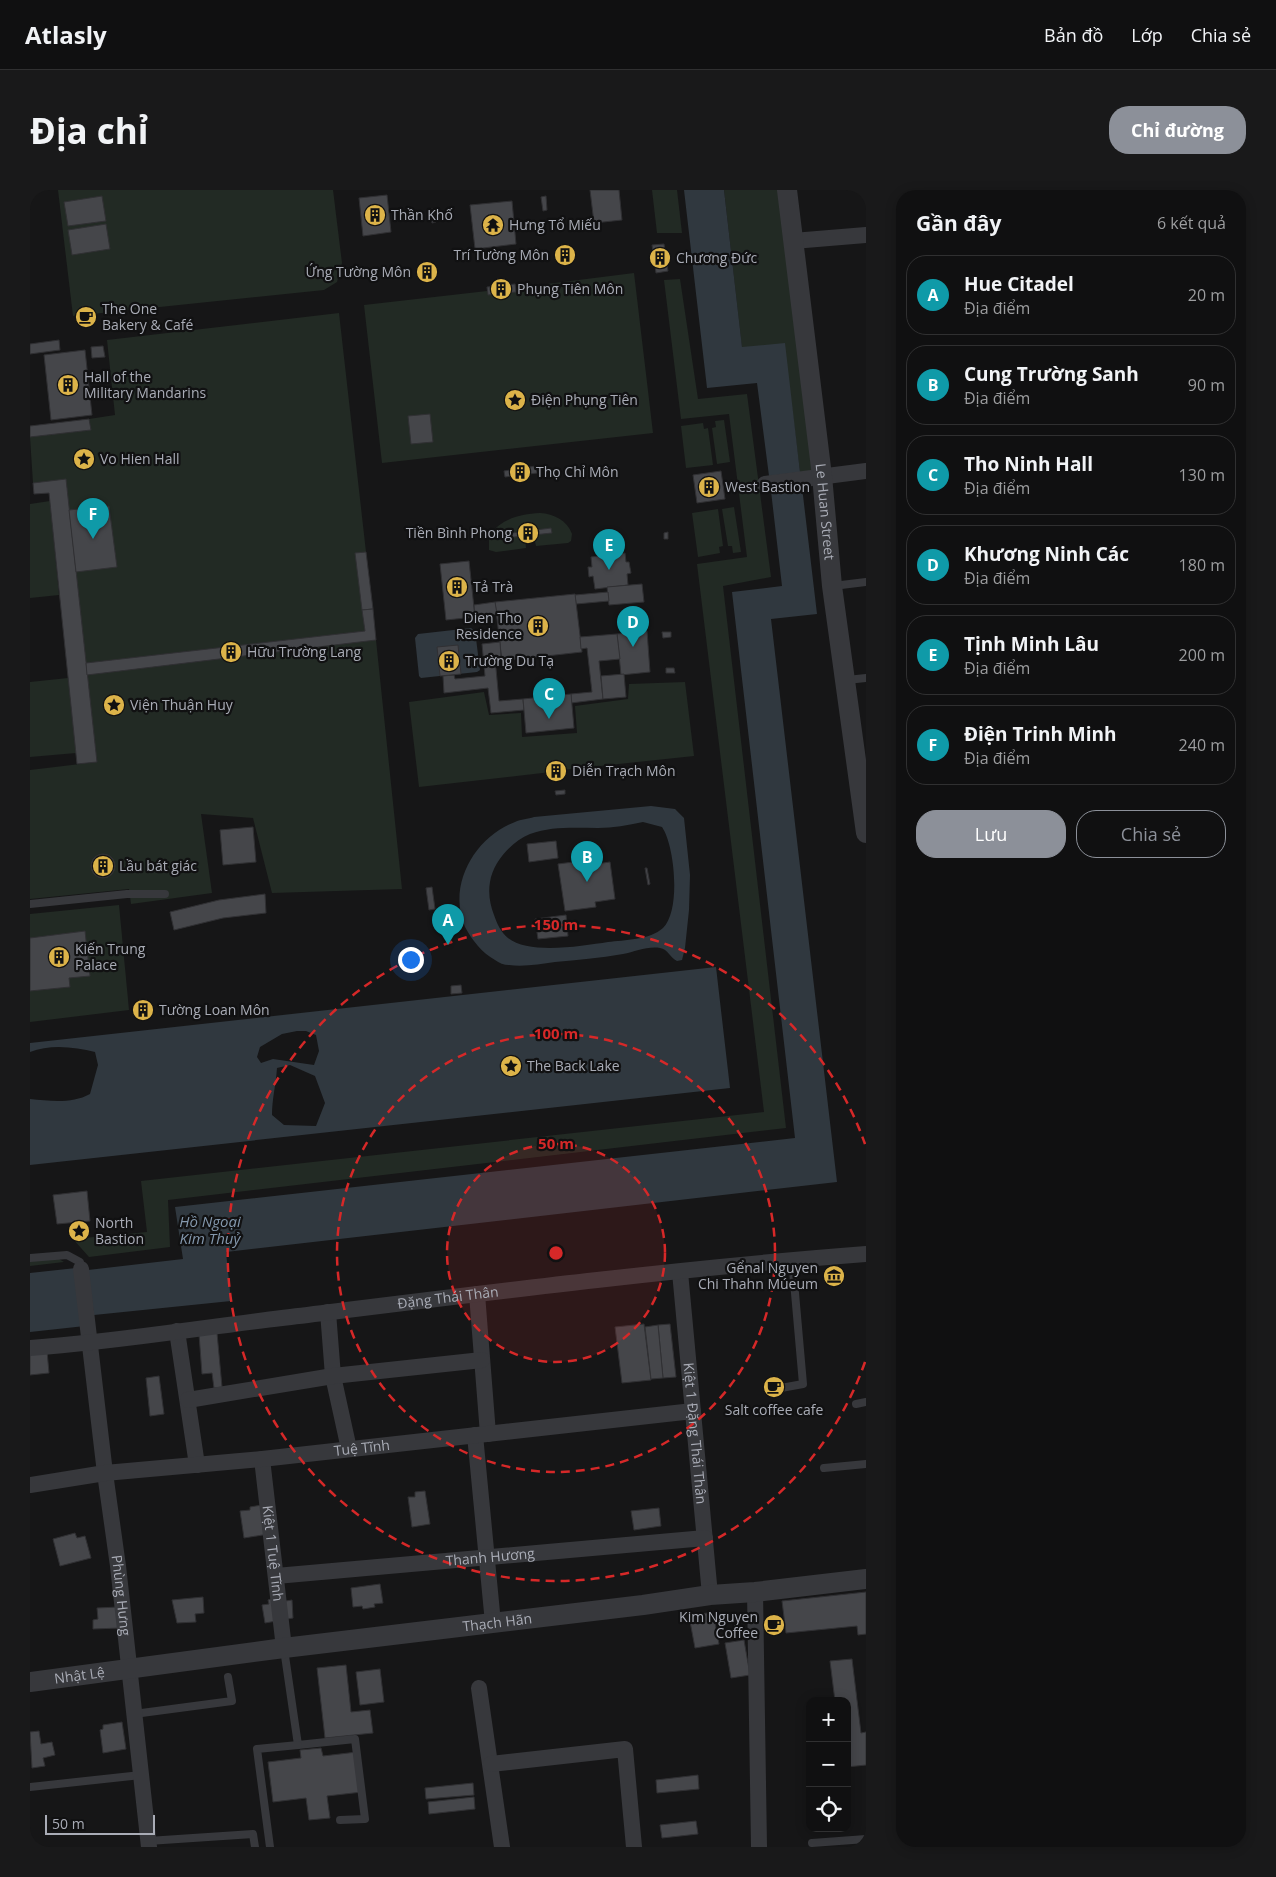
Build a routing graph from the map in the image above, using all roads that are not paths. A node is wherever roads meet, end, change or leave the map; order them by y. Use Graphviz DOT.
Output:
graph roads {
  1 [pos="787,190"];
  2 [pos="866,235"];
  3 [pos="793,242"];
  4 [pos="866,471"];
  5 [pos="822,476"];
  6 [pos="765,484"];
  7 [pos="866,582"];
  8 [pos="832,586"];
  9 [pos="866,678"];
  10 [pos="844,680"];
  11 [pos="860,752"];
  12 [pos="866,833"];
  13 [pos="165,894"];
  14 [pos="30,904"];
  15 [pos="866,1254"];
  16 [pos="30,1258"];
  17 [pos="792,1259"];
  18 [pos="82,1269"];
  19 [pos="680,1272"];
  20 [pos="477,1294"];
  21 [pos="328,1312"];
  22 [pos="177,1332"];
  23 [pos="90,1344"];
  24 [pos="30,1348"];
  25 [pos="482,1360"];
  26 [pos="333,1376"];
  27 [pos="781,1388"];
  28 [pos="188,1400"];
  29 [pos="866,1402"];
  30 [pos="856,1404"];
  31 [pos="693,1411"];
  32 [pos="481,1435"];
  33 [pos="349,1449"];
  34 [pos="262,1459"];
  35 [pos="866,1464"];
  36 [pos="197,1465"];
  37 [pos="824,1468"];
  38 [pos="105,1473"];
  39 [pos="30,1480"];
  40 [pos="30,1485"];
  41 [pos="705,1538"];
  42 [pos="486,1557"];
  43 [pos="276,1576"];
  44 [pos="866,1579"];
  45 [pos="754,1592"];
  46 [pos="710,1595"];
  47 [pos="492,1623"];
  48 [pos="284,1648"];
  49 [pos="129,1670"];
  50 [pos="228,1677"];
  51 [pos="30,1682"];
  52 [pos="479,1688"];
  53 [pos="134,1714"];
  54 [pos="298,1745"];
  55 [pos="490,1764"];
  56 [pos="141,1775"];
  57 [pos="30,1787"];
  58 [pos="340,1820"];
  59 [pos="866,1839"];
  60 [pos="812,1843"];
  61 [pos="148,1844"];
  62 [pos="840,1844"];
  63 [pos="631,1846"];
  64 [pos="255,1847"];
  65 [pos="270,1847"];
  66 [pos="502,1847"];
  67 [pos="759,1847"];
  1 -- 3 [label="street, Le Huan Street"];
  2 -- 3 [label="street"];
  3 -- 5 [label="street, Le Huan Street"];
  4 -- 5 [label="street"];
  5 -- 6 [label="street"];
  5 -- 8 [label="street, Le Huan Street"];
  7 -- 8 [label="lane"];
  8 -- 10 [label="street, Le Huan Street"];
  9 -- 10 [label="lane"];
  10 -- 11 [label="street, Le Huan Street"];
  11 -- 12 [label="street, Le Huan Street"];
  13 -- 14 [label="lane"];
  15 -- 17 [label="street, Đặng Thái Thân"];
  16 -- 18 [label="lane"];
  17 -- 19 [label="street, Đặng Thái Thân"];
  17 -- 27 [label="lane"];
  18 -- 23 [label="street, Phùng Hưng"];
  19 -- 20 [label="street, Đặng Thái Thân"];
  19 -- 31 [label="street, Kiệt 1 Đặng Thái Thân"];
  20 -- 21 [label="street, Đặng Thái Thân"];
  20 -- 25 [label="street"];
  21 -- 22 [label="street, Đặng Thái Thân"];
  21 -- 26 [label="street"];
  22 -- 23 [label="street, Đặng Thái Thân"];
  22 -- 28 [label="street"];
  23 -- 24 [label="street, Đặng Thái Thân"];
  23 -- 38 [label="street, Phùng Hưng"];
  25 -- 26 [label="street"];
  25 -- 32 [label="street"];
  26 -- 28 [label="street"];
  26 -- 33 [label="street"];
  28 -- 36 [label="street"];
  29 -- 30 [label="lane"];
  31 -- 32 [label="street, Tuệ Tĩnh"];
  31 -- 41 [label="street, Kiệt 1 Đặng Thái Thân"];
  32 -- 33 [label="street, Tuệ Tĩnh"];
  32 -- 42 [label="street"];
  33 -- 34 [label="street, Tuệ Tĩnh"];
  34 -- 36 [label="street, Tuệ Tĩnh"];
  34 -- 43 [label="street, Kiệt 1 Tuệ Tĩnh"];
  35 -- 37 [label="lane"];
  36 -- 38 [label="street, Tuệ Tĩnh"];
  38 -- 40 [label="street, Tuệ Tĩnh"];
  38 -- 49 [label="street, Phùng Hưng"];
  39 -- 40 [label="street"];
  41 -- 42 [label="street, Thanh Hương"];
  41 -- 46 [label="street, Kiệt 1 Đặng Thái Thân"];
  42 -- 43 [label="street, Thanh Hương"];
  42 -- 47 [label="street"];
  43 -- 48 [label="street, Kiệt 1 Tuệ Tĩnh"];
  44 -- 45 [label="street, Thạch Hãn"];
  45 -- 46 [label="street, Thạch Hãn"];
  45 -- 67 [label="street"];
  46 -- 47 [label="street, Thạch Hãn"];
  47 -- 48 [label="street, Thạch Hãn"];
  48 -- 49 [label="street, Thạch Hãn"];
  48 -- 54 [label="lane"];
  49 -- 51 [label="street, Nhật Lệ"];
  49 -- 53 [label="street, Phùng Hưng"];
  50 -- 53 [label="lane"];
  52 -- 55 [label="street"];
  53 -- 56 [label="street, Phùng Hưng"];
  54 -- 58 [label="lane"];
  54 -- 65 [label="lane"];
  55 -- 63 [label="street"];
  55 -- 66 [label="street"];
  56 -- 57 [label="lane"];
  56 -- 61 [label="street, Phùng Hưng"];
  59 -- 62 [label="lane"];
  60 -- 62 [label="lane"];
  61 -- 64 [label="lane"];
}
